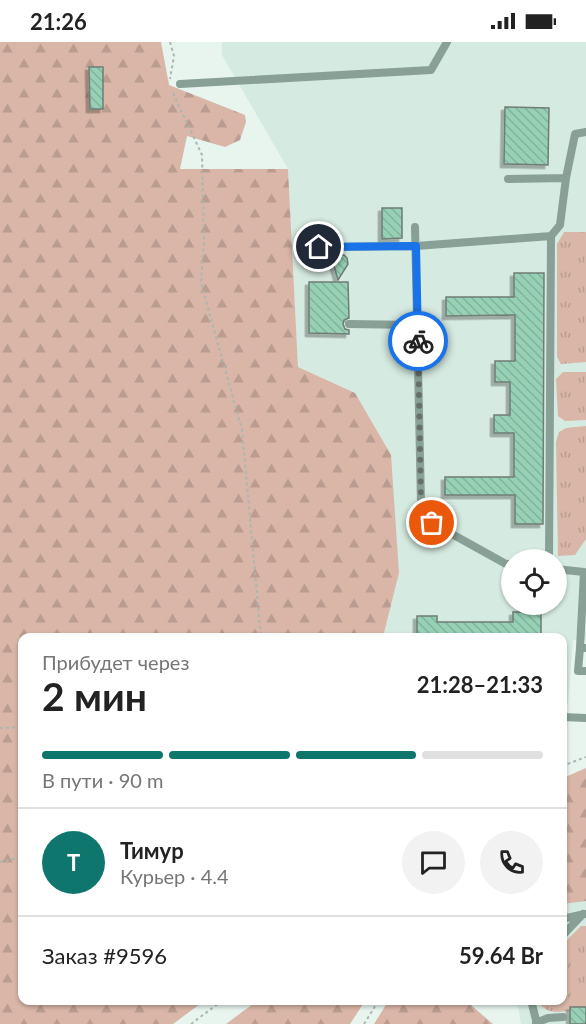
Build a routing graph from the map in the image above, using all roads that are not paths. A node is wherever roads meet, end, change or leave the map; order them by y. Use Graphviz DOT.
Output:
graph roads {
  1 [pos="447,42"];
  2 [pos="180,84"];
  3 [pos="586,132"];
  4 [pos="566,178"];
  5 [pos="508,179"];
  6 [pos="415,227"];
  7 [pos="551,236"];
  8 [pos="416,246"];
  9 [pos="316,266"];
  10 [pos="349,324"];
  11 [pos="417,324"];
  12 [pos="549,549"];
  13 [pos="501,561"];
  14 [pos="567,570"];
  15 [pos="585,578"];
  16 [pos="583,648"];
  17 [pos="586,671"];
  18 [pos="567,717"];
  19 [pos="586,718"];
  20 [pos="585,914"];
  21 [pos="567,918"];
  22 [pos="567,931"];
  23 [pos="532,1005"];
  24 [pos="563,1017"];
  25 [pos="537,1023"];
  1 -- 2 [label="lane"];
  3 -- 4 [label="lane"];
  4 -- 5 [label="lane"];
  4 -- 7 [label="lane"];
  6 -- 8 [label="lane"];
  7 -- 8 [label="lane"];
  7 -- 12 [label="lane"];
  8 -- 9 [label="lane"];
  8 -- 11 [label="lane"];
  10 -- 11 [label="lane"];
  11 -- 13 [label="lane"];
  14 -- 15 [label="lane"];
  15 -- 16 [label="lane"];
  16 -- 17 [label="lane"];
  18 -- 19 [label="lane"];
  20 -- 21 [label="lane"];
  20 -- 22 [label="lane"];
  23 -- 25 [label="lane"];
  24 -- 25 [label="lane"];
}
